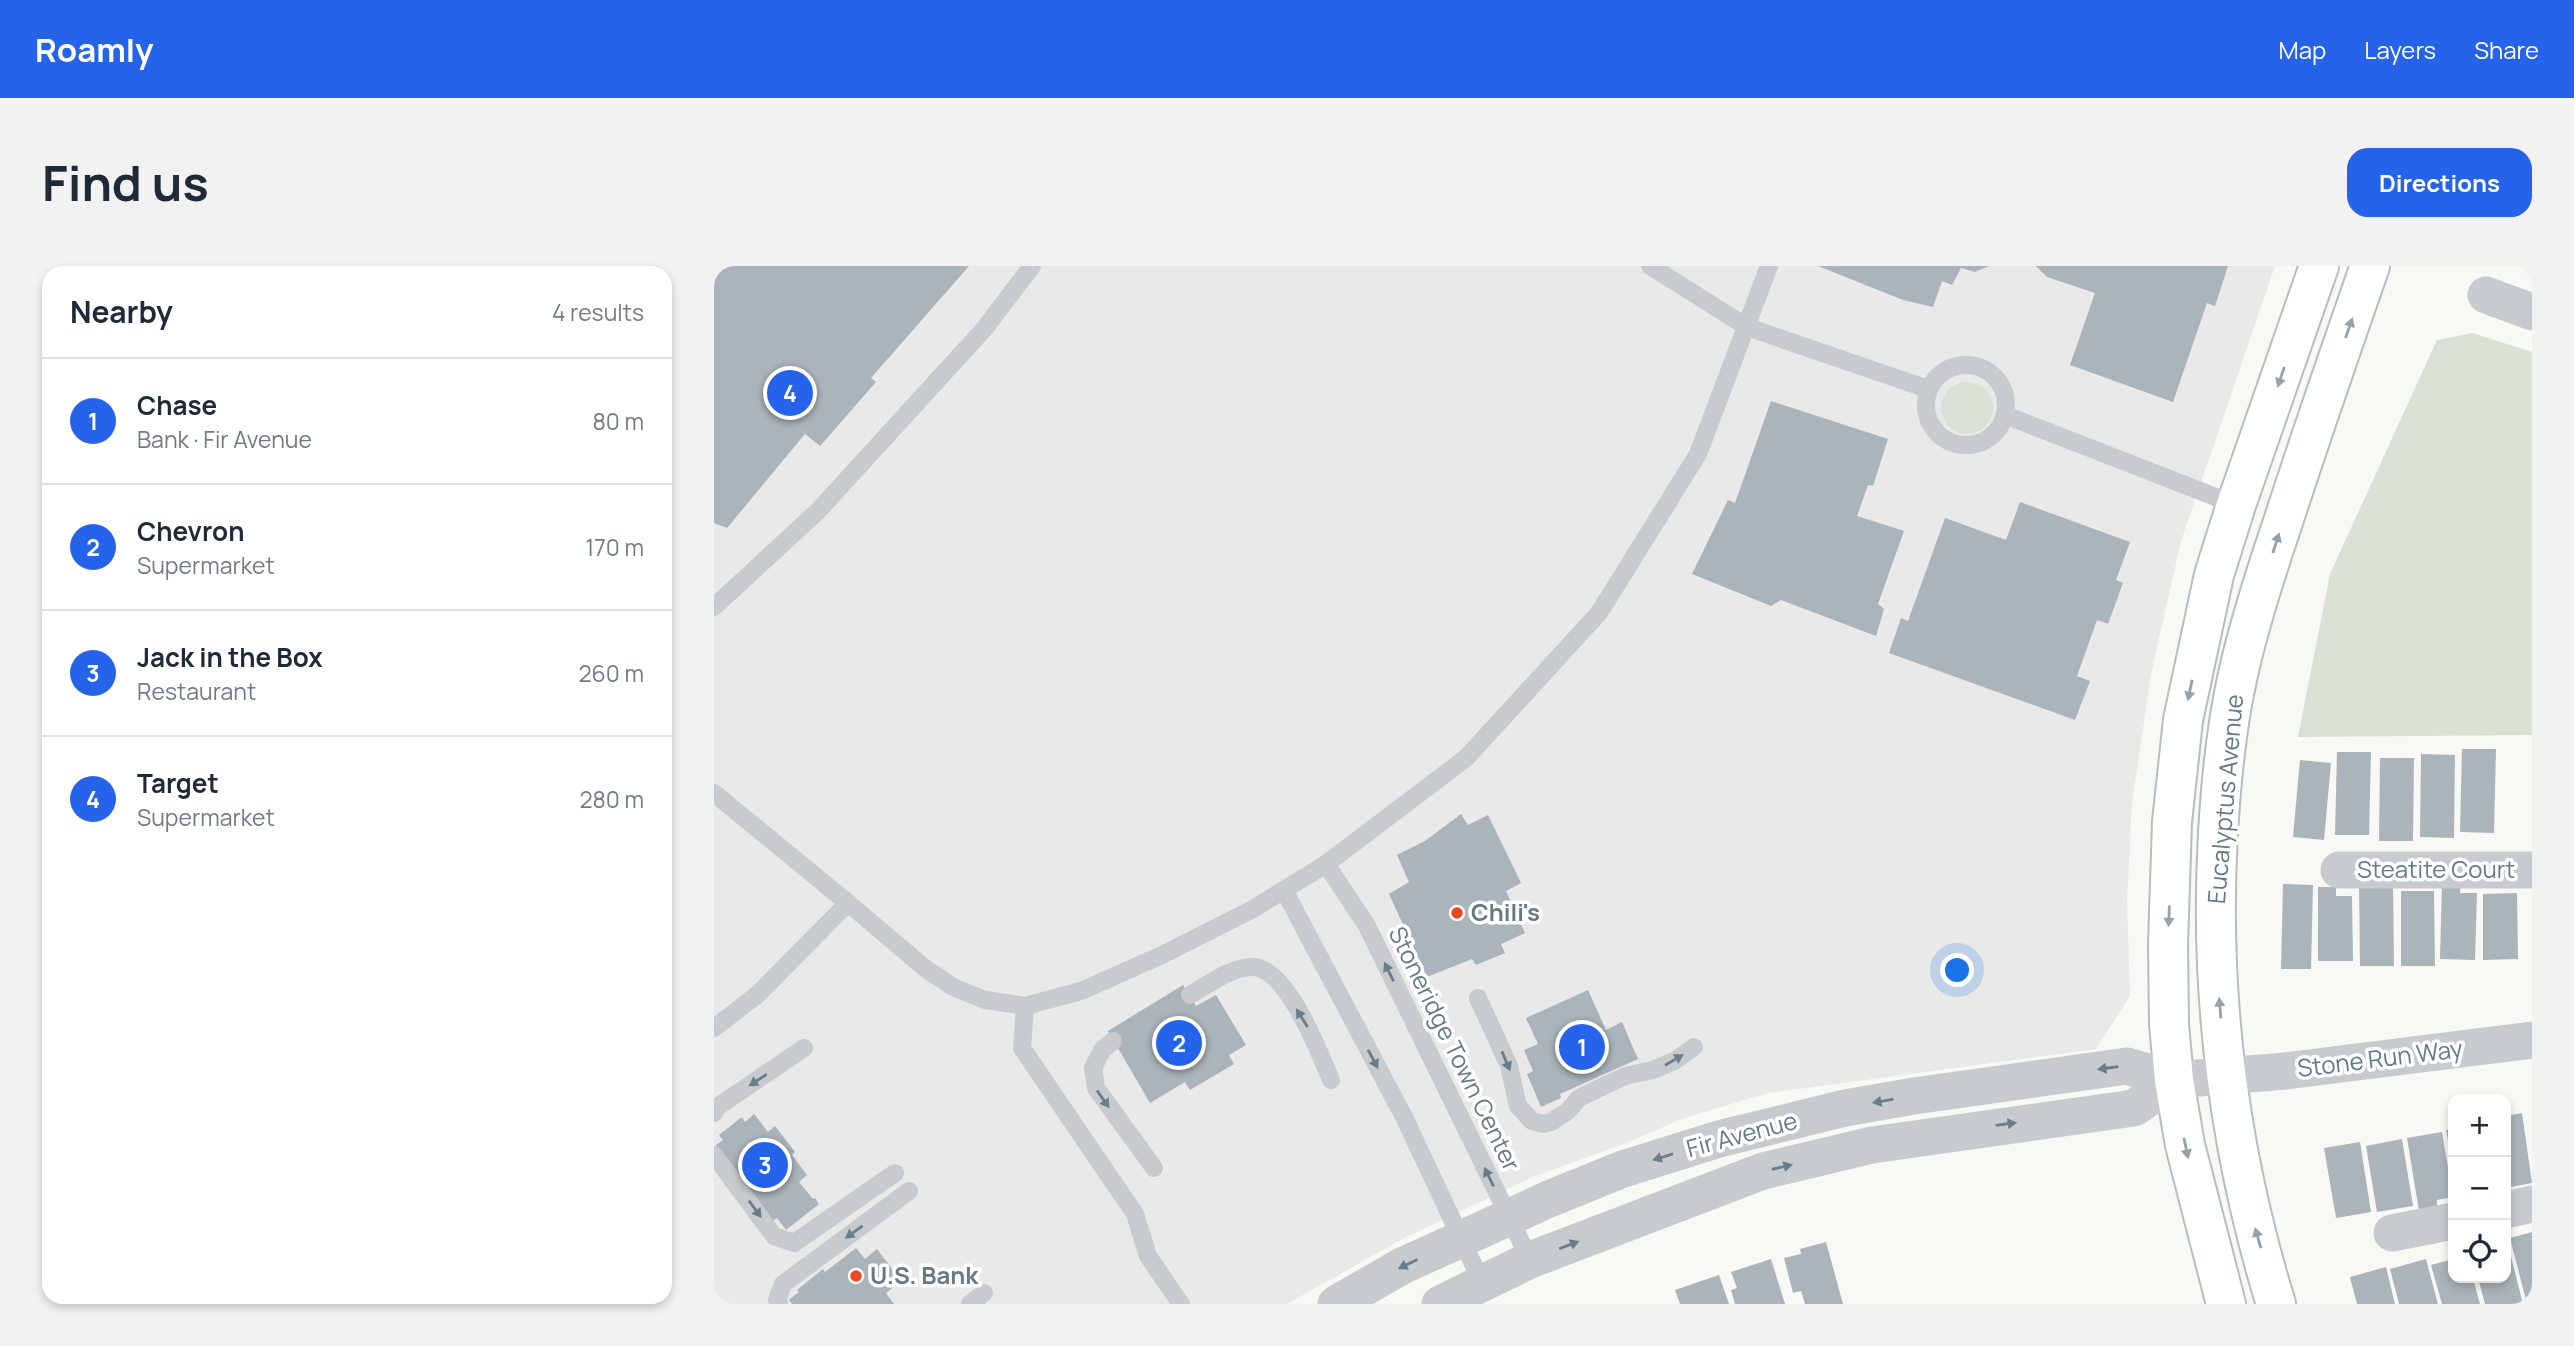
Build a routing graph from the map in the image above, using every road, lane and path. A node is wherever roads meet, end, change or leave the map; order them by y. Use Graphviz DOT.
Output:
graph roads {
  1 [pos="1032,266"];
  2 [pos="1650,266"];
  3 [pos="1769,266"];
  4 [pos="2319,266"];
  5 [pos="2370,266"];
  6 [pos="2486,295"];
  7 [pos="2532,312"];
  8 [pos="1746,327"];
  9 [pos="1928,389"];
  10 [pos="2005,415"];
  11 [pos="2236,505"];
  12 [pos="714,607"];
  13 [pos="2226,747"];
  14 [pos="714,793"];
  15 [pos="1326,864"];
  16 [pos="2339,870"];
  17 [pos="2532,870"];
  18 [pos="1284,890"];
  19 [pos="848,903"];
  20 [pos="1190,995"];
  21 [pos="1478,998"];
  22 [pos="1025,1006"];
  23 [pos="714,1028"];
  24 [pos="2532,1040"];
  25 [pos="1113,1041"];
  26 [pos="1694,1047"];
  27 [pos="804,1048"];
  28 [pos="2227,1076"];
  29 [pos="1331,1080"];
  30 [pos="2174,1080"];
  31 [pos="714,1113"];
  32 [pos="714,1155"];
  33 [pos="1154,1168"];
  34 [pos="895,1173"];
  35 [pos="909,1191"];
  36 [pos="2532,1204"];
  37 [pos="2511,1209"];
  38 [pos="1509,1217"];
  39 [pos="2448,1222"];
  40 [pos="2392,1233"];
  41 [pos="1461,1239"];
  42 [pos="1530,1260"];
  43 [pos="1482,1283"];
  44 [pos="779,1304"];
  45 [pos="1181,1304"];
  46 [pos="1336,1304"];
  47 [pos="1440,1304"];
  48 [pos="2227,1304"];
  49 [pos="2276,1304"];
  1 -- 12 [label="lane"];
  2 -- 8 [label="lane"];
  3 -- 8 [label="lane"];
  4 -- 11 [label="main road, Eucalyptus Avenue, one-way"];
  13 -- 5 [label="main road, Eucalyptus Avenue, one-way"];
  6 -- 7 [label="street"];
  8 -- 9 [label="lane"];
  8 -- 15 [label="lane"];
  9 -- 10 [label="lane"];
  9 -- 10 [label="lane"];
  10 -- 11 [label="lane"];
  11 -- 13 [label="main road"];
  11 -- 30 [label="main road, Eucalyptus Avenue, one-way"];
  28 -- 13 [label="main road, Eucalyptus Avenue, one-way"];
  14 -- 19 [label="lane"];
  15 -- 18 [label="lane"];
  38 -- 15 [label="lane, Stoneridge Town Center, one-way"];
  16 -- 17 [label="street, Steatite Court"];
  18 -- 22 [label="lane"];
  18 -- 41 [label="lane, one-way"];
  19 -- 22 [label="lane"];
  19 -- 23 [label="lane"];
  29 -- 20 [label="lane, one-way"];
  21 -- 26 [label="lane, one-way"];
  22 -- 45 [label="lane"];
  24 -- 28 [label="street, Stone Run Way"];
  25 -- 33 [label="lane, one-way"];
  27 -- 31 [label="lane, one-way"];
  28 -- 30 [label="street, Fir Avenue"];
  49 -- 28 [label="main road, Eucalyptus Avenue, one-way"];
  30 -- 38 [label="street, Fir Avenue, one-way"];
  42 -- 30 [label="street, Fir Avenue, one-way"];
  30 -- 48 [label="main road, Eucalyptus Avenue, one-way"];
  32 -- 34 [label="lane, one-way"];
  35 -- 44 [label="lane, one-way"];
  36 -- 37 [label="street"];
  38 -- 41 [label="street, Fir Avenue"];
  38 -- 42 [label="lane, Stoneridge Town Center"];
  39 -- 40 [label="street"];
  41 -- 43 [label="lane"];
  41 -- 46 [label="street, Fir Avenue, one-way"];
  42 -- 43 [label="street, Fir Avenue"];
  43 -- 47 [label="street, Fir Avenue"];
}
